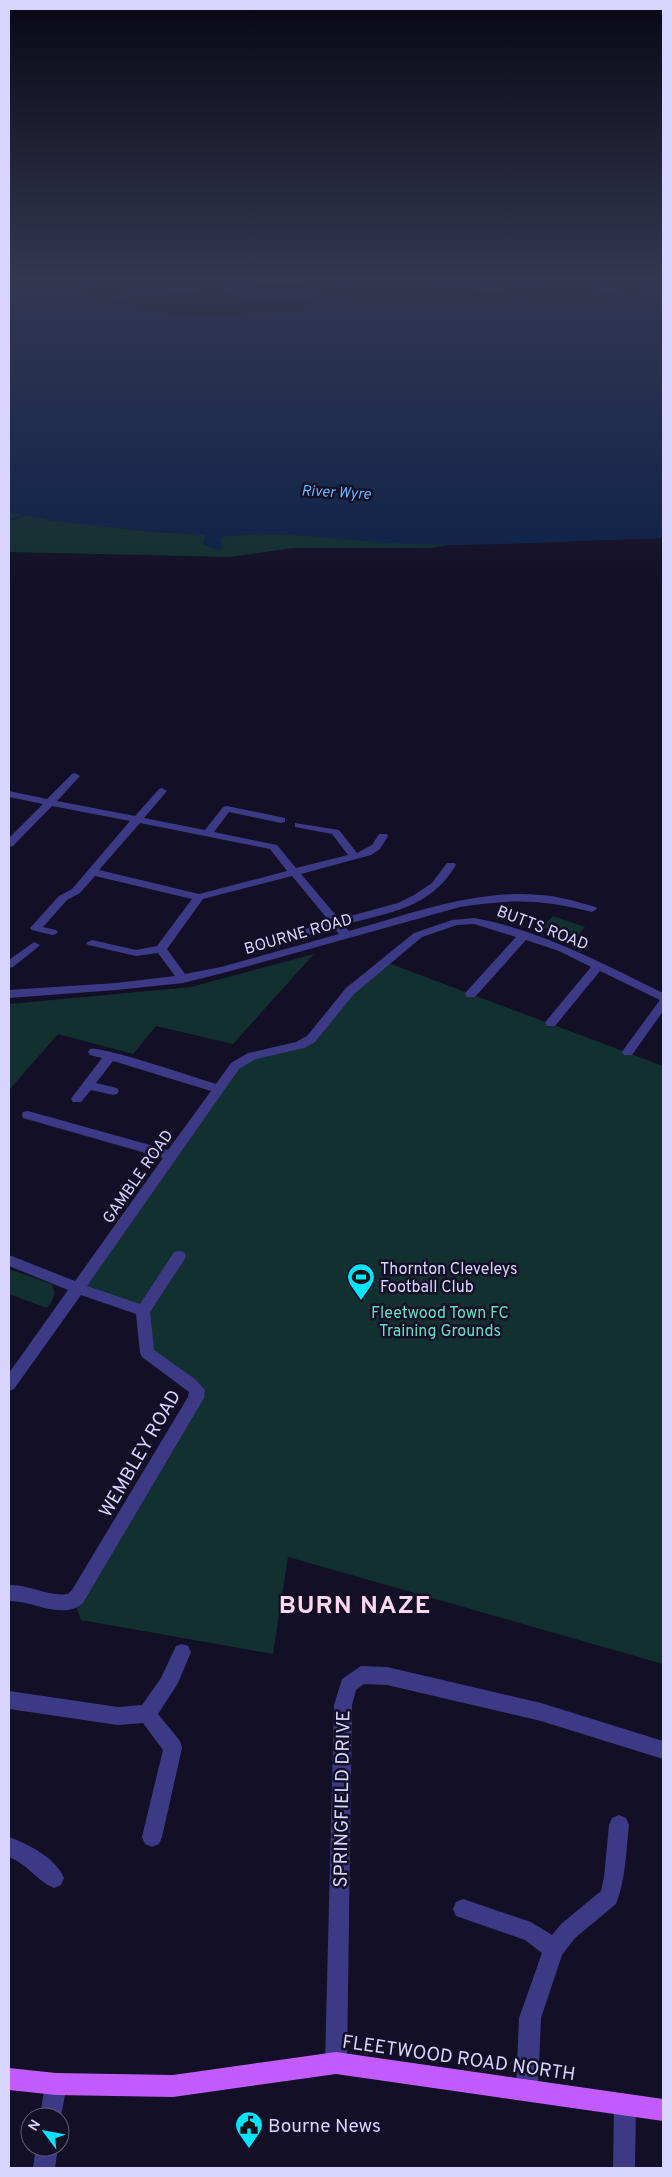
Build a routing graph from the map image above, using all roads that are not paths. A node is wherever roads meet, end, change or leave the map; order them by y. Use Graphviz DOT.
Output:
graph roads {
  1 [pos="75,776"];
  2 [pos="162,791"];
  3 [pos="9,794"];
  4 [pos="50,802"];
  5 [pos="137,820"];
  6 [pos="281,820"];
  7 [pos="299,825"];
  8 [pos="207,834"];
  9 [pos="383,836"];
  10 [pos="9,844"];
  11 [pos="354,856"];
  12 [pos="451,865"];
  13 [pos="294,871"];
  14 [pos="93,872"];
  15 [pos="199,897"];
  16 [pos="592,909"];
  17 [pos="337,924"];
  18 [pos="52,932"];
  19 [pos="524,935"];
  20 [pos="347,936"];
  21 [pos="92,943"];
  22 [pos="34,945"];
  23 [pos="253,947"];
  24 [pos="161,949"];
  25 [pos="9,965"];
  26 [pos="598,966"];
  27 [pos="183,979"];
  28 [pos="9,994"];
  29 [pos="472,994"];
  30 [pos="663,997"];
  31 [pos="663,1003"];
  32 [pos="551,1023"];
  33 [pos="322,1026"];
  34 [pos="94,1052"];
  35 [pos="628,1052"];
  36 [pos="110,1056"];
  37 [pos="89,1084"];
  38 [pos="218,1089"];
  39 [pos="113,1091"];
  40 [pos="77,1100"];
  41 [pos="28,1115"];
  42 [pos="172,1156"];
  43 [pos="179,1256"];
  44 [pos="9,1260"];
  45 [pos="78,1288"];
  46 [pos="143,1310"];
  47 [pos="10,1380"];
  48 [pos="9,1593"];
  49 [pos="182,1652"];
  50 [pos="9,1700"];
  51 [pos="147,1714"];
  52 [pos="663,1750"];
  53 [pos="619,1826"];
  54 [pos="152,1837"];
  55 [pos="9,1848"];
  56 [pos="54,1878"];
  57 [pos="463,1909"];
  58 [pos="554,1949"];
  59 [pos="336,2062"];
  60 [pos="9,2079"];
  61 [pos="56,2084"];
  62 [pos="527,2089"];
  63 [pos="625,2105"];
  64 [pos="53,2107"];
  65 [pos="663,2110"];
  66 [pos="624,2168"];
  1 -- 4 [label="street"];
  2 -- 5 [label="street"];
  3 -- 4 [label="street"];
  4 -- 5 [label="street"];
  4 -- 10 [label="street"];
  5 -- 8 [label="street"];
  5 -- 14 [label="street"];
  6 -- 8 [label="street"];
  7 -- 11 [label="street"];
  8 -- 13 [label="street"];
  9 -- 11 [label="street"];
  11 -- 13 [label="street"];
  12 -- 17 [label="street"];
  13 -- 15 [label="street"];
  13 -- 17 [label="street"];
  14 -- 15 [label="street"];
  14 -- 18 [label="street"];
  15 -- 24 [label="street"];
  16 -- 20 [label="street, BOURNE ROAD"];
  17 -- 20 [label="street"];
  17 -- 23 [label="street"];
  19 -- 26 [label="street, BUTTS ROAD"];
  19 -- 29 [label="street"];
  19 -- 33 [label="street, BUTTS ROAD"];
  20 -- 27 [label="street, BOURNE ROAD"];
  21 -- 24 [label="street"];
  22 -- 25 [label="street"];
  24 -- 27 [label="street"];
  26 -- 30 [label="street, BUTTS ROAD"];
  26 -- 32 [label="street"];
  27 -- 28 [label="street, BOURNE ROAD"];
  31 -- 35 [label="street"];
  33 -- 38 [label="street, GAMBLE ROAD"];
  34 -- 36 [label="street"];
  36 -- 37 [label="street"];
  36 -- 38 [label="street"];
  37 -- 39 [label="street"];
  37 -- 40 [label="street"];
  38 -- 42 [label="street, GAMBLE ROAD"];
  41 -- 42 [label="street"];
  42 -- 45 [label="street, GAMBLE ROAD"];
  43 -- 46 [label="street"];
  44 -- 45 [label="street"];
  45 -- 46 [label="street"];
  45 -- 47 [label="street, GAMBLE ROAD"];
  46 -- 48 [label="street, WEMBLEY ROAD"];
  49 -- 51 [label="street"];
  50 -- 51 [label="street"];
  51 -- 54 [label="street"];
  52 -- 59 [label="street, SPRINGFIELD DRIVE"];
  53 -- 58 [label="street"];
  55 -- 56 [label="street"];
  57 -- 58 [label="street"];
  58 -- 62 [label="street"];
  59 -- 61 [label="main road, FLEETWOOD ROAD NORTH"];
  59 -- 62 [label="main road, FLEETWOOD ROAD NORTH"];
  60 -- 61 [label="main road, FLEETWOOD ROAD NORTH"];
  61 -- 64 [label="street"];
  62 -- 63 [label="main road, FLEETWOOD ROAD NORTH"];
  63 -- 65 [label="main road, FLEETWOOD ROAD NORTH"];
  63 -- 66 [label="street"];
}
